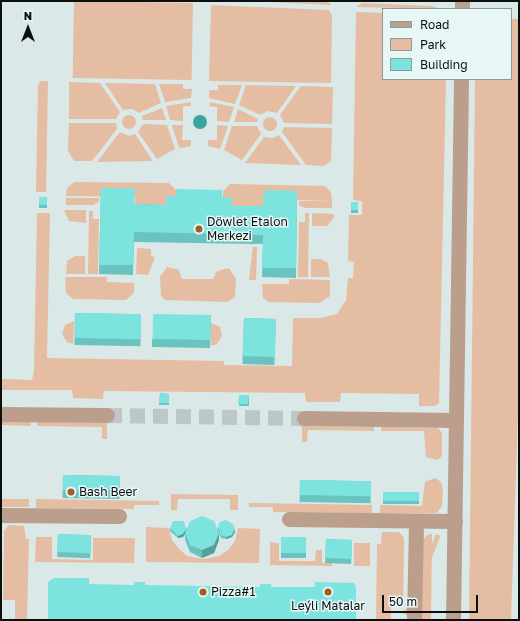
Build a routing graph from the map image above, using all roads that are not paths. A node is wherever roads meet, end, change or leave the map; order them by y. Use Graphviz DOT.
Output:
graph roads {
  1 [pos="461,80"];
  2 [pos="1,414"];
  3 [pos="107,415"];
  4 [pos="304,418"];
  5 [pos="456,420"];
  6 [pos="1,515"];
  7 [pos="119,516"];
  8 [pos="289,519"];
  9 [pos="416,521"];
  10 [pos="455,521"];
  11 [pos="414,620"];
  12 [pos="453,620"];
  1 -- 5 [label="street"];
  2 -- 3 [label="street"];
  4 -- 5 [label="street"];
  5 -- 10 [label="street"];
  6 -- 7 [label="street"];
  8 -- 9 [label="street"];
  9 -- 10 [label="street"];
  9 -- 11 [label="street"];
  10 -- 12 [label="street"];
}
